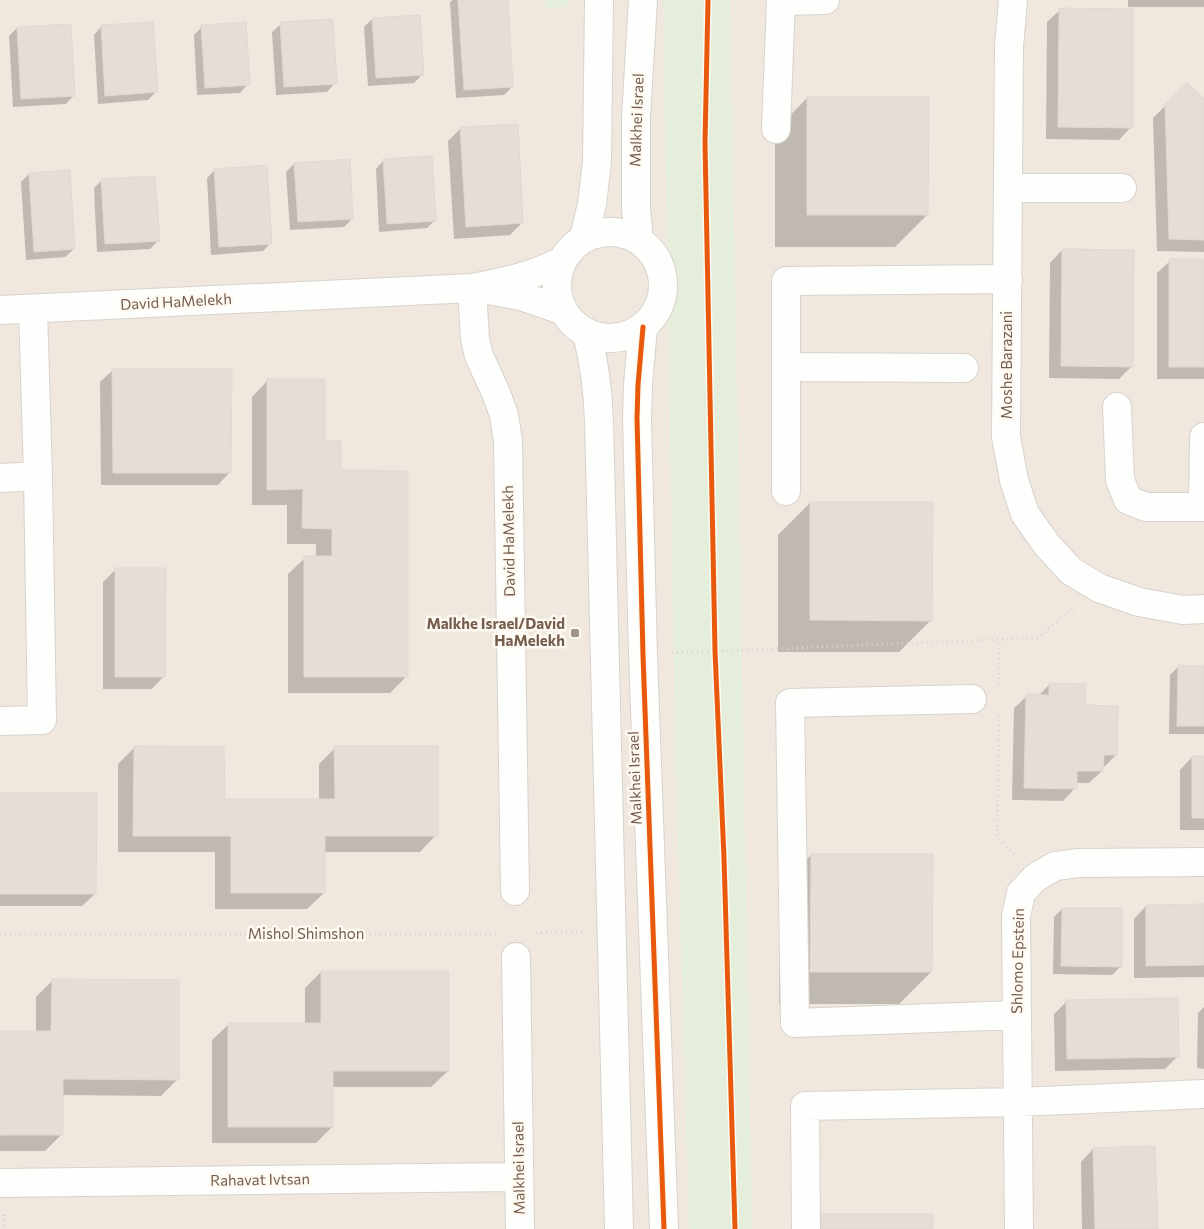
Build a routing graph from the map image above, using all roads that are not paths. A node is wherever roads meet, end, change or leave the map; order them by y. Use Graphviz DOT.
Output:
graph roads {
  1 [pos="599,0"];
  2 [pos="643,0"];
  3 [pos="781,0"];
  4 [pos="825,0"];
  5 [pos="1013,0"];
  6 [pos="776,129"];
  7 [pos="1008,188"];
  8 [pos="1122,188"];
  9 [pos="584,238"];
  10 [pos="639,240"];
  11 [pos="562,261"];
  12 [pos="1008,279"];
  13 [pos="472,288"];
  14 [pos="33,308"];
  15 [pos="0,310"];
  16 [pos="562,310"];
  17 [pos="643,327"];
  18 [pos="587,333"];
  19 [pos="786,367"];
  20 [pos="964,368"];
  21 [pos="1117,407"];
  22 [pos="1204,437"];
  23 [pos="38,476"];
  24 [pos="0,478"];
  25 [pos="786,491"];
  26 [pos="1204,507"];
  27 [pos="1204,609"];
  28 [pos="972,698"];
  29 [pos="0,721"];
  30 [pos="1204,862"];
  31 [pos="515,891"];
  32 [pos="511,945"];
  33 [pos="1017,1015"];
  34 [pos="1204,1094"];
  35 [pos="1018,1102"];
  36 [pos="519,1177"];
  37 [pos="0,1183"];
  38 [pos="520,1229"];
  39 [pos="619,1229"];
  40 [pos="664,1229"];
  41 [pos="806,1229"];
  42 [pos="1019,1229"];
  1 -- 9 [label="street"];
  2 -- 10 [label="street, Malkhei Israel"];
  3 -- 4 [label="street"];
  3 -- 6 [label="street"];
  5 -- 7 [label="street, Moshe Barazani"];
  7 -- 8 [label="street"];
  7 -- 12 [label="street, Moshe Barazani"];
  9 -- 10 [label="street"];
  9 -- 11 [label="street"];
  10 -- 17 [label="street"];
  11 -- 13 [label="street, David HaMelekh"];
  11 -- 16 [label="street"];
  12 -- 19 [label="street"];
  12 -- 27 [label="street, Moshe Barazani"];
  13 -- 14 [label="street, David HaMelekh"];
  13 -- 16 [label="street, David HaMelekh"];
  13 -- 31 [label="street, David HaMelekh"];
  14 -- 15 [label="street, David HaMelekh"];
  14 -- 23 [label="street"];
  16 -- 18 [label="street"];
  17 -- 18 [label="street"];
  17 -- 40 [label="street, Malkhei Israel"];
  18 -- 39 [label="street, Malkhei Israel"];
  19 -- 20 [label="street"];
  19 -- 25 [label="street"];
  21 -- 26 [label="street"];
  22 -- 26 [label="street"];
  23 -- 24 [label="street"];
  23 -- 29 [label="street"];
  28 -- 33 [label="street"];
  30 -- 33 [label="street, Shlomo Epstein"];
  32 -- 36 [label="street, Malkhei Israel"];
  33 -- 35 [label="street, Shlomo Epstein"];
  34 -- 35 [label="street"];
  35 -- 41 [label="street"];
  35 -- 42 [label="street, Shlomo Epstein"];
  36 -- 37 [label="street, Rahavat Ivtsan"];
  36 -- 38 [label="street, Malkhei Israel"];
}
